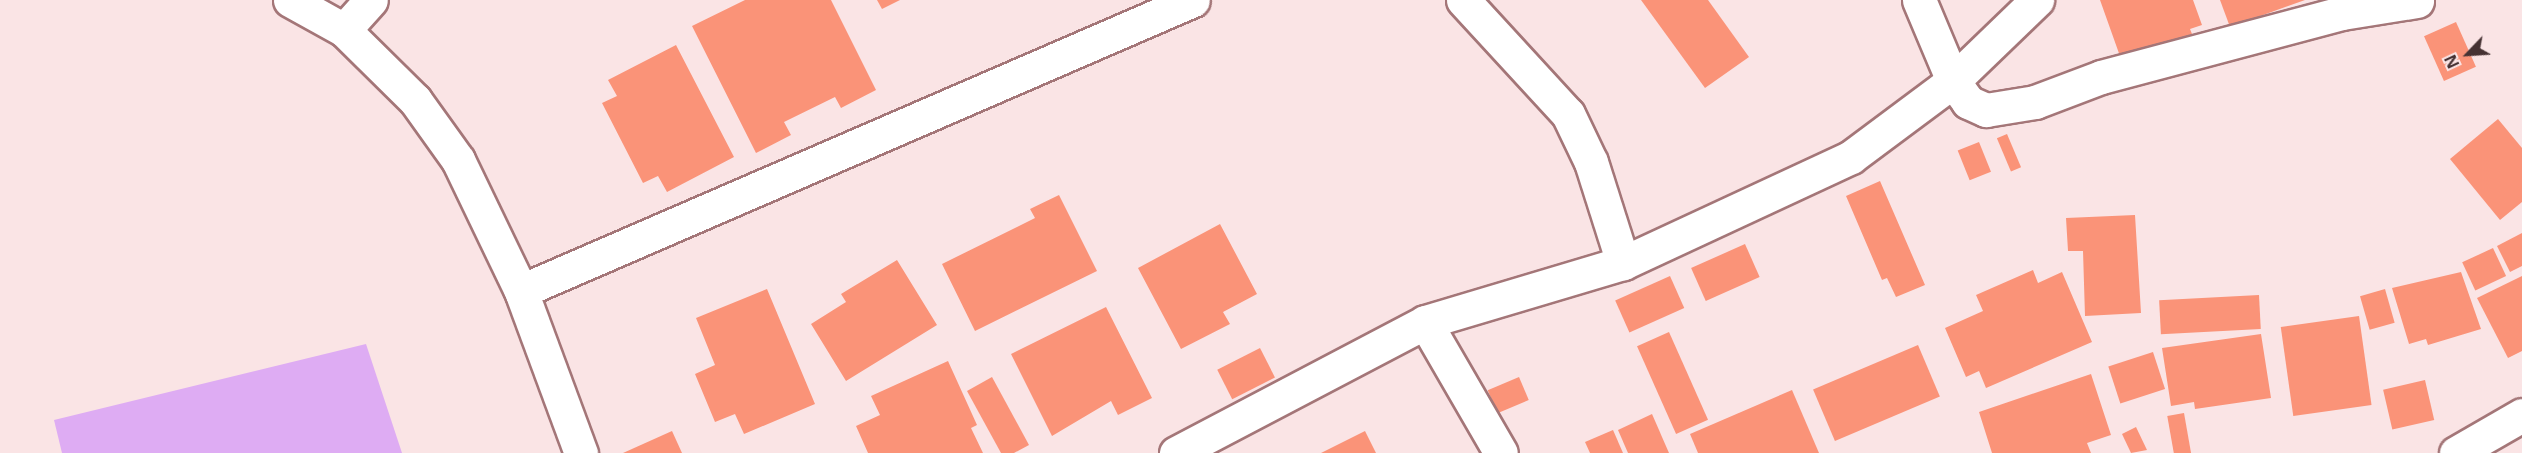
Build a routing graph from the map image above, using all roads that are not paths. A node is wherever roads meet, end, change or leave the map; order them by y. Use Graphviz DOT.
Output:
graph roads {
  1 [pos="290,0"];
  2 [pos="371,0"];
  3 [pos="1463,0"];
  4 [pos="1919,0"];
  5 [pos="2037,0"];
  6 [pos="1186,1"];
  7 [pos="2417,1"];
  8 [pos="344,30"];
  9 [pos="1953,81"];
  10 [pos="1623,263"];
  11 [pos="520,291"];
  12 [pos="1425,322"];
  13 [pos="2522,415"];
  14 [pos="581,453"];
  15 [pos="1176,453"];
  16 [pos="1501,453"];
  17 [pos="2456,453"];
  1 -- 8 [label="street"];
  2 -- 8 [label="street"];
  3 -- 10 [label="street"];
  4 -- 9 [label="street"];
  5 -- 9 [label="street"];
  6 -- 11 [label="street"];
  7 -- 9 [label="street"];
  8 -- 11 [label="street"];
  9 -- 10 [label="street"];
  10 -- 12 [label="street"];
  11 -- 14 [label="street"];
  12 -- 15 [label="street"];
  12 -- 16 [label="street"];
  13 -- 17 [label="street"];
}
